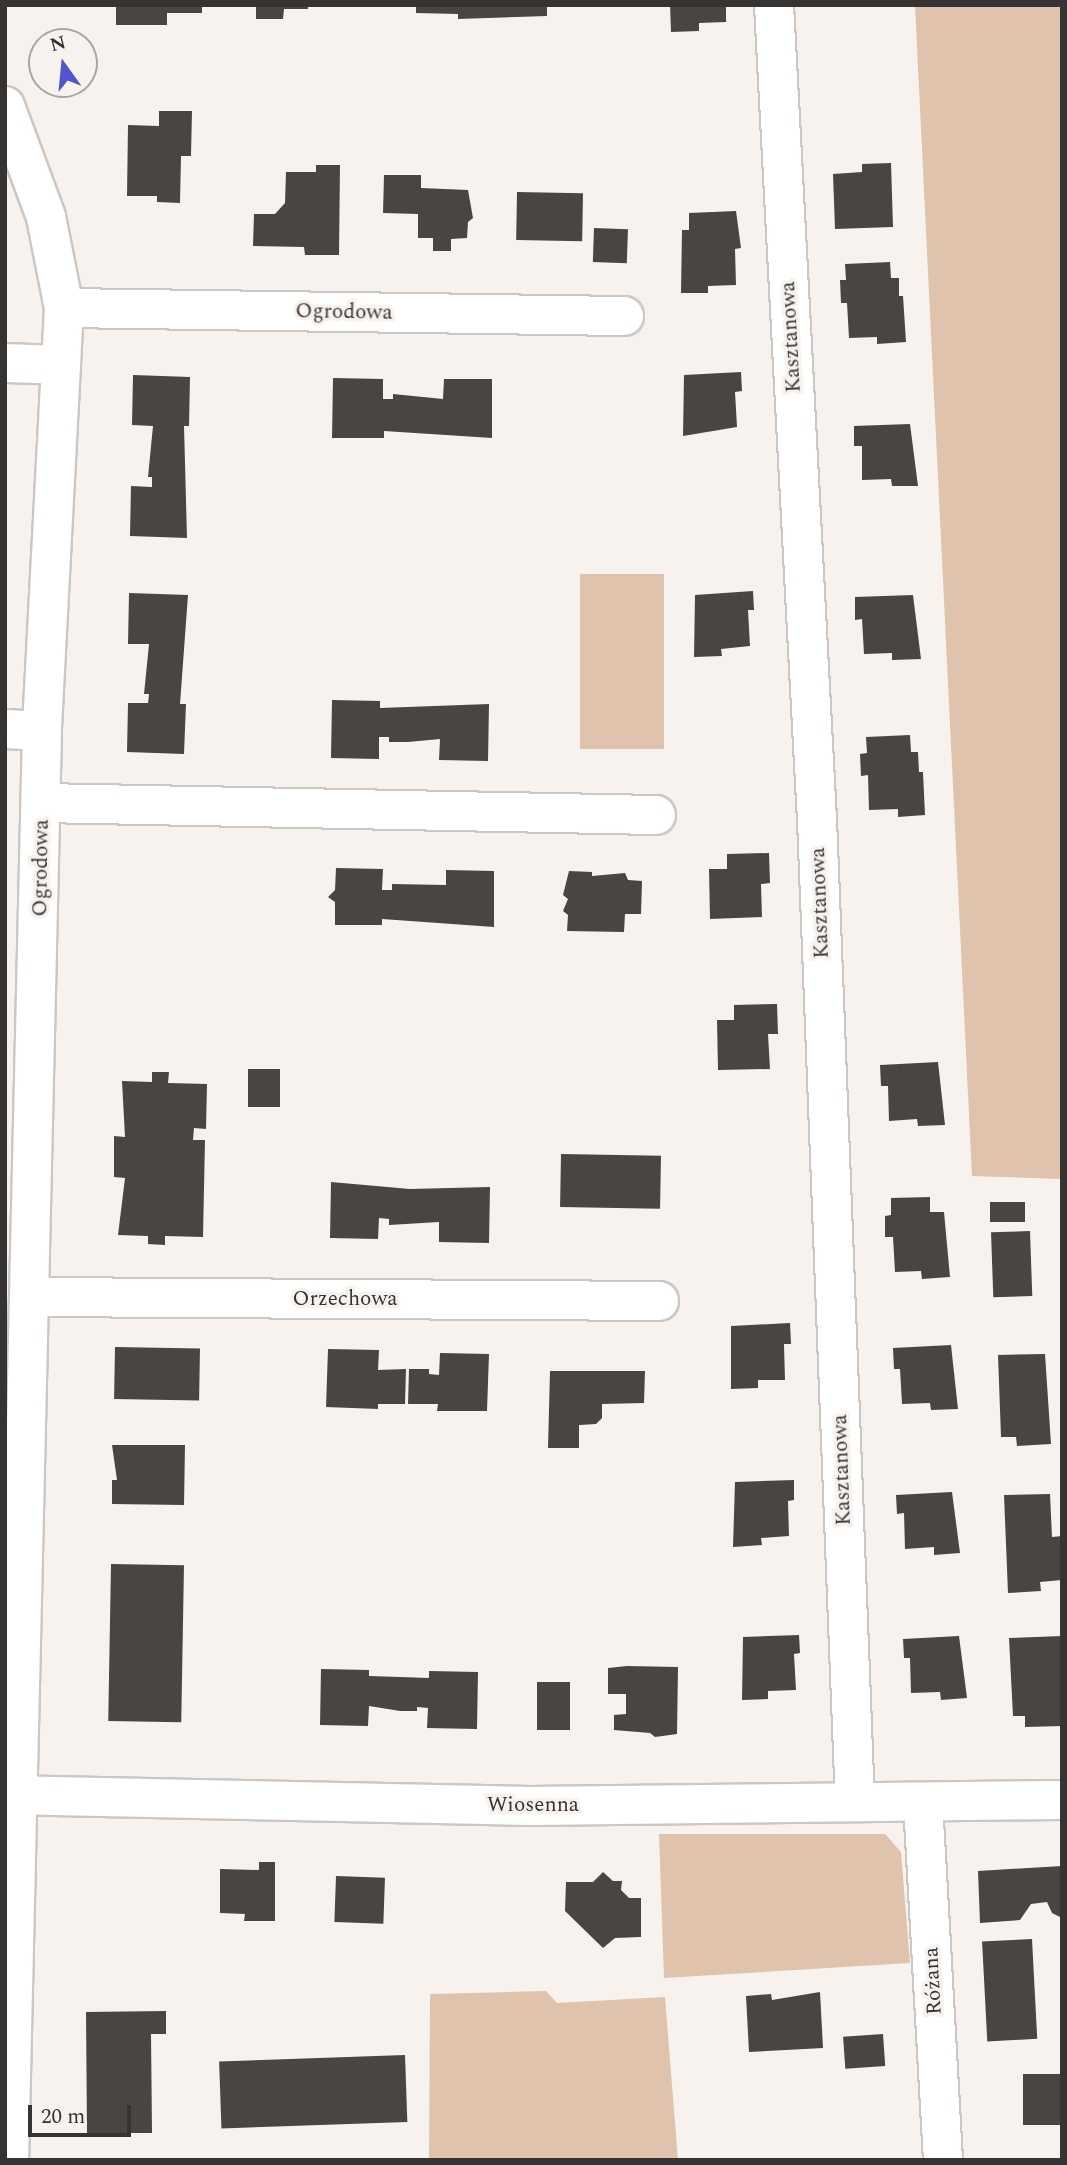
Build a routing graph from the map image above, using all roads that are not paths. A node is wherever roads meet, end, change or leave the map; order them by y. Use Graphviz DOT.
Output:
graph roads {
  1 [pos="774,5"];
  2 [pos="5,106"];
  3 [pos="64,308"];
  4 [pos="624,316"];
  5 [pos="5,363"];
  6 [pos="61,365"];
  7 [pos="24,730"];
  8 [pos="42,803"];
  9 [pos="656,815"];
  10 [pos="31,1297"];
  11 [pos="659,1300"];
  12 [pos="16,1428"];
  13 [pos="10,1795"];
  14 [pos="1062,1800"];
  15 [pos="855,1802"];
  16 [pos="923,1802"];
  17 [pos="9,2160"];
  18 [pos="943,2160"];
  1 -- 15 [label="street, Kasztanowa"];
  2 -- 3 [label="street, Ogrodowa"];
  3 -- 4 [label="street, Ogrodowa"];
  3 -- 6 [label="street, Ogrodowa"];
  5 -- 6 [label="street"];
  6 -- 7 [label="street, Ogrodowa"];
  7 -- 8 [label="street, Ogrodowa"];
  8 -- 9 [label="street"];
  8 -- 10 [label="street, Ogrodowa"];
  10 -- 11 [label="street, Orzechowa"];
  10 -- 12 [label="street, Ogrodowa"];
  12 -- 13 [label="street, Ogrodowa"];
  13 -- 15 [label="street, Wiosenna"];
  13 -- 17 [label="street, Ogrodowa"];
  14 -- 16 [label="street, Wiosenna"];
  15 -- 16 [label="street, Wiosenna"];
  16 -- 18 [label="street, Różana"];
}
